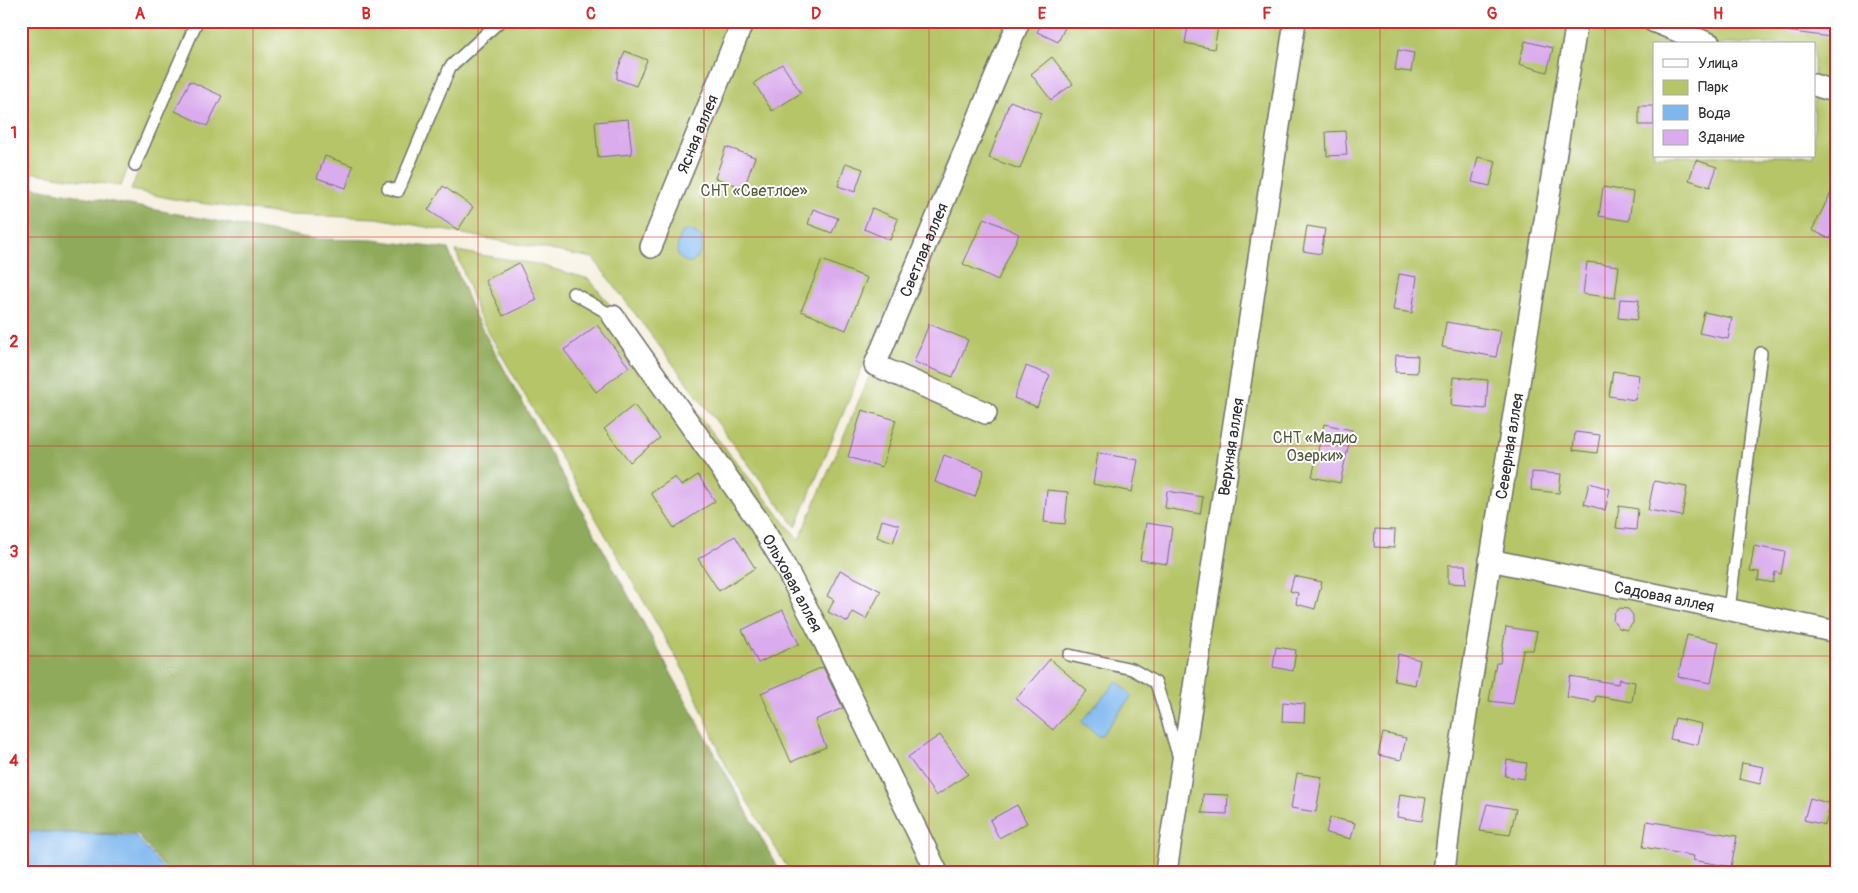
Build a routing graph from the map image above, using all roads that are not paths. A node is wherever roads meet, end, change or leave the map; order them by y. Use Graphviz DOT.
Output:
graph roads {
  1 [pos="197,21"];
  2 [pos="500,21"];
  3 [pos="743,21"];
  4 [pos="1019,21"];
  5 [pos="1295,21"];
  6 [pos="1578,21"];
  7 [pos="1653,21"];
  8 [pos="1705,42"];
  9 [pos="1816,85"];
  10 [pos="1837,92"];
  11 [pos="135,165"];
  12 [pos="388,188"];
  13 [pos="651,246"];
  14 [pos="573,293"];
  15 [pos="612,316"];
  16 [pos="1760,353"];
  17 [pos="986,413"];
  18 [pos="1490,560"];
  19 [pos="1729,610"];
  20 [pos="1837,632"];
  21 [pos="1069,655"];
  22 [pos="1182,767"];
  23 [pos="937,872"];
  24 [pos="1166,872"];
  25 [pos="1444,872"];
  1 -- 11 [label="lane"];
  2 -- 12 [label="lane"];
  3 -- 13 [label="street, Ясная аллея"];
  4 -- 17 [label="street, Светлая аллея"];
  5 -- 22 [label="street, Верхняя аллея"];
  6 -- 18 [label="street, Северная аллея"];
  7 -- 8 [label="street"];
  9 -- 10 [label="street"];
  14 -- 15 [label="lane"];
  15 -- 23 [label="street, Ольховая аллея"];
  16 -- 19 [label="lane"];
  18 -- 19 [label="street, Садовая аллея"];
  18 -- 25 [label="street, Северная аллея"];
  19 -- 20 [label="street, Садовая аллея"];
  21 -- 22 [label="lane"];
  22 -- 24 [label="street, Верхняя аллея"];
}
